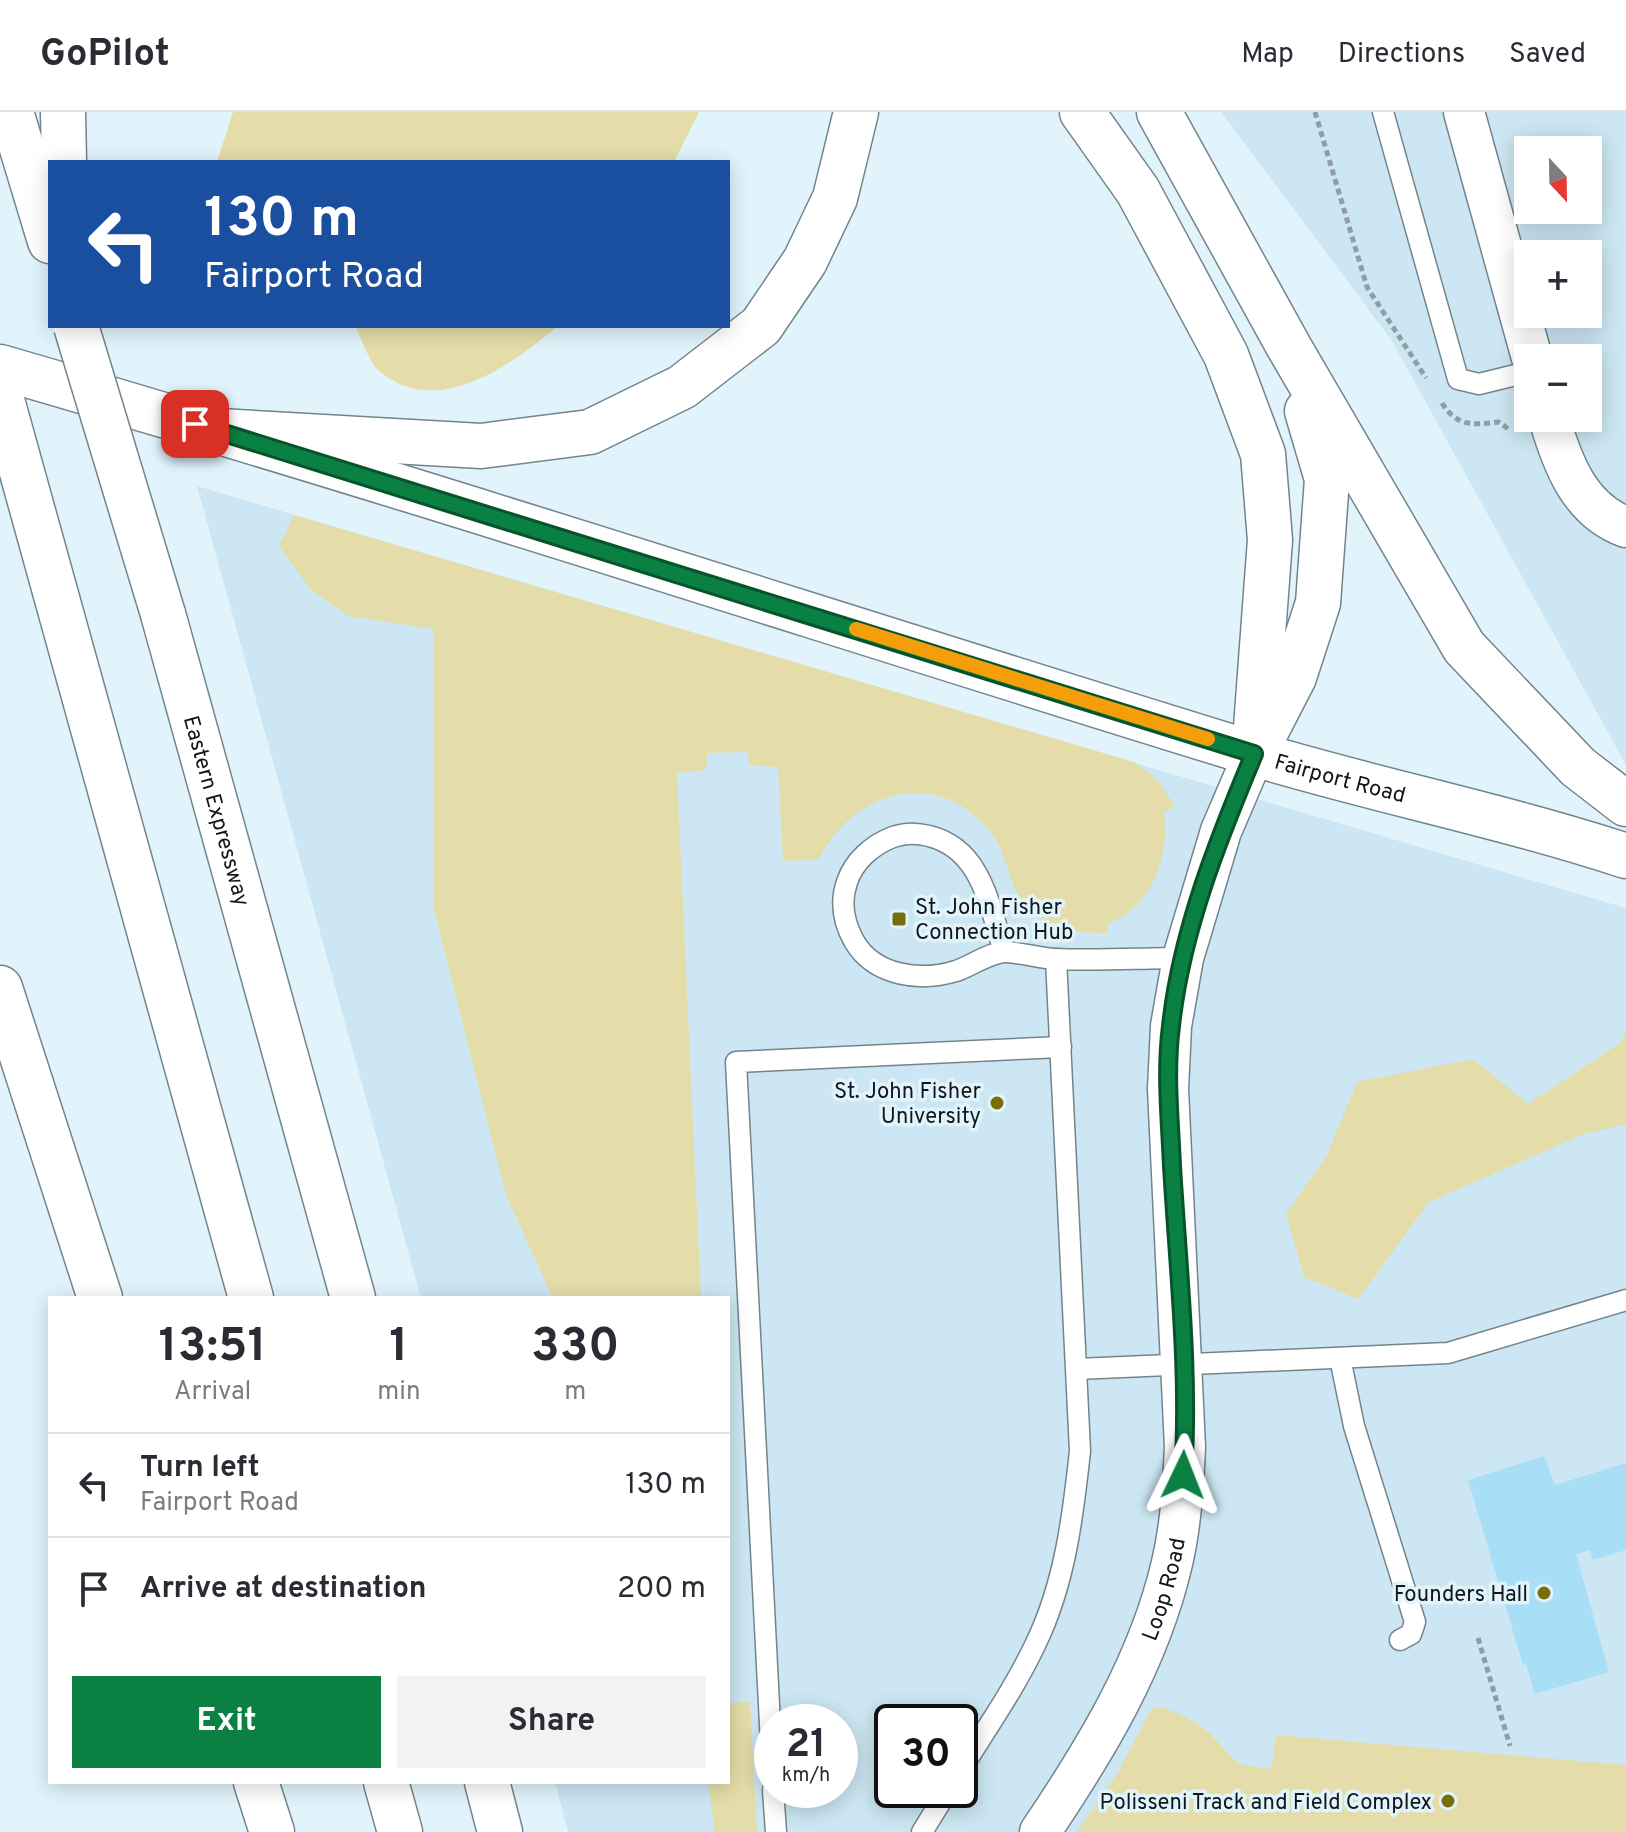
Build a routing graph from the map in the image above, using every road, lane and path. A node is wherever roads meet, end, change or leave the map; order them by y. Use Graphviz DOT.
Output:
graph roads {
  1 [pos="11,112"];
  2 [pos="63,112"];
  3 [pos="856,112"];
  4 [pos="1082,112"];
  5 [pos="1159,112"];
  6 [pos="1383,112"];
  7 [pos="1464,112"];
  8 [pos="64,160"];
  9 [pos="48,234"];
  10 [pos="77,328"];
  11 [pos="1528,344"];
  12 [pos="1289,347"];
  13 [pos="0,367"];
  14 [pos="1514,375"];
  15 [pos="0,393"];
  16 [pos="220,431"];
  17 [pos="1554,432"];
  18 [pos="1626,527"];
  19 [pos="1254,754"];
  20 [pos="1626,804"];
  21 [pos="1626,856"];
  22 [pos="1004,951"];
  23 [pos="1183,958"];
  24 [pos="1056,959"];
  25 [pos="0,988"];
  26 [pos="1061,1047"];
  27 [pos="99,1296"];
  28 [pos="250,1296"];
  29 [pos="352,1296"];
  30 [pos="1626,1300"];
  31 [pos="1340,1358"];
  32 [pos="1182,1365"];
  33 [pos="1077,1369"];
  34 [pos="1478,1638"];
  35 [pos="1400,1640"];
  36 [pos="769,1704"];
  37 [pos="978,1741"];
  38 [pos="1510,1746"];
  39 [pos="257,1784"];
  40 [pos="387,1784"];
  41 [pos="488,1784"];
  42 [pos="774,1808"];
  43 [pos="937,1808"];
  44 [pos="272,1832"];
  45 [pos="400,1832"];
  46 [pos="500,1832"];
  47 [pos="776,1832"];
  48 [pos="922,1832"];
  49 [pos="1040,1832"];
  1 -- 9 [label="main road"];
  2 -- 8 [label="main road"];
  3 -- 16 [label="main road"];
  4 -- 19 [label="main road"];
  5 -- 12 [label="main road"];
  6 -- 14 [label="lane"];
  7 -- 11 [label="street"];
  10 -- 29 [label="main road, Eastern Expressway, bridge"];
  12 -- 19 [label="main road"];
  12 -- 20 [label="main road"];
  13 -- 16 [label="main road, Fairport Road"];
  15 -- 28 [label="main road"];
  16 -- 19 [label="main road, Fairport Road"];
  17 -- 18 [label="street"];
  19 -- 21 [label="main road, Fairport Road"];
  19 -- 23 [label="street, Loop Road"];
  22 -- 22 [label="lane"];
  22 -- 24 [label="lane"];
  23 -- 24 [label="lane"];
  23 -- 32 [label="street, Loop Road"];
  24 -- 26 [label="lane"];
  25 -- 27 [label="main road"];
  26 -- 33 [label="lane"];
  26 -- 36 [label="lane"];
  30 -- 31 [label="lane"];
  31 -- 32 [label="lane"];
  31 -- 35 [label="lane"];
  32 -- 33 [label="lane"];
  32 -- 49 [label="street, Loop Road"];
  33 -- 37 [label="lane"];
  34 -- 38 [label="path"];
  39 -- 44 [label="main road"];
  40 -- 45 [label="main road"];
  41 -- 46 [label="main road"];
  42 -- 47 [label="lane"];
  43 -- 48 [label="lane"];
}
